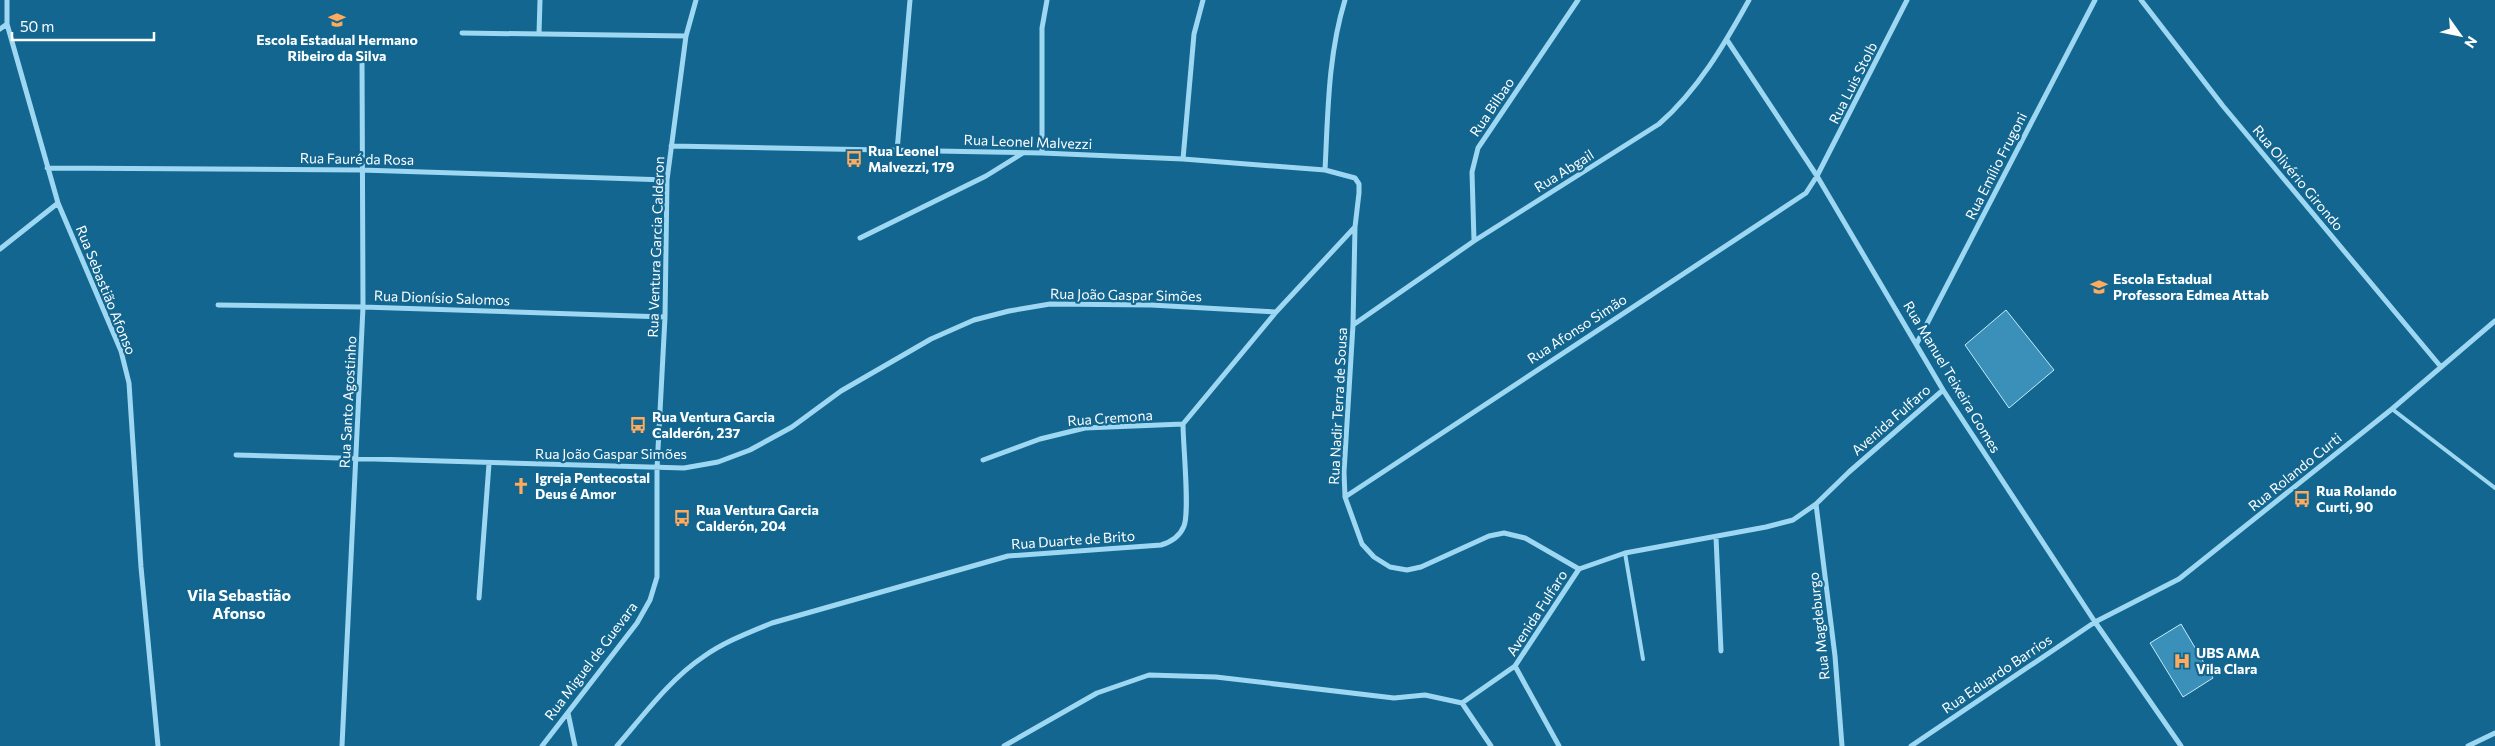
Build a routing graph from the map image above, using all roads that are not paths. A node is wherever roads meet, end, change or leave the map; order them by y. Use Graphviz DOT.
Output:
graph roads {
  1 [pos="7,0"];
  2 [pos="540,0"];
  3 [pos="696,0"];
  4 [pos="910,0"];
  5 [pos="1047,0"];
  6 [pos="1203,0"];
  7 [pos="1345,0"];
  8 [pos="1578,0"];
  9 [pos="1749,0"];
  10 [pos="1907,0"];
  11 [pos="2095,0"];
  12 [pos="2141,0"];
  13 [pos="7,24"];
  14 [pos="0,29"];
  15 [pos="462,33"];
  16 [pos="539,34"];
  17 [pos="686,36"];
  18 [pos="1727,40"];
  19 [pos="362,59"];
  20 [pos="671,146"];
  21 [pos="897,151"];
  22 [pos="1023,153"];
  23 [pos="1042,153"];
  24 [pos="1183,159"];
  25 [pos="47,168"];
  26 [pos="361,170"];
  27 [pos="1325,170"];
  28 [pos="1817,176"];
  29 [pos="667,180"];
  30 [pos="58,202"];
  31 [pos="1355,227"];
  32 [pos="860,238"];
  33 [pos="1474,241"];
  34 [pos="0,249"];
  35 [pos="218,305"];
  36 [pos="363,307"];
  37 [pos="1276,312"];
  38 [pos="665,317"];
  39 [pos="2495,321"];
  40 [pos="1353,325"];
  41 [pos="1917,342"];
  42 [pos="2441,366"];
  43 [pos="1943,390"];
  44 [pos="2392,409"];
  45 [pos="1182,424"];
  46 [pos="236,455"];
  47 [pos="356,458"];
  48 [pos="983,460"];
  49 [pos="489,464"];
  50 [pos="657,468"];
  51 [pos="2495,488"];
  52 [pos="1345,497"];
  53 [pos="1816,504"];
  54 [pos="1716,537"];
  55 [pos="1626,553"];
  56 [pos="1579,569"];
  57 [pos="479,598"];
  58 [pos="2095,622"];
  59 [pos="1721,651"];
  60 [pos="1643,659"];
  61 [pos="1515,666"];
  62 [pos="1462,703"];
  63 [pos="568,713"];
  64 [pos="2495,733"];
  65 [pos="158,746"];
  66 [pos="342,746"];
  67 [pos="542,746"];
  68 [pos="575,746"];
  69 [pos="617,746"];
  70 [pos="1004,746"];
  71 [pos="1491,746"];
  72 [pos="1559,746"];
  73 [pos="1842,746"];
  74 [pos="1911,746"];
  75 [pos="2181,746"];
  76 [pos="2468,746"];
  1 -- 13 [label="street, Rua Sebastião Afonso"];
  2 -- 16 [label="street"];
  3 -- 17 [label="street, Rua Ventura Garcia Calderon"];
  4 -- 21 [label="street"];
  5 -- 23 [label="street"];
  6 -- 24 [label="street"];
  7 -- 27 [label="street"];
  8 -- 33 [label="street, Rua Bilbao"];
  9 -- 18 [label="street, Rua Abgail"];
  10 -- 28 [label="street, Rua Luis Stolb"];
  11 -- 41 [label="street, Rua Emílio Frugoni"];
  12 -- 42 [label="street, Rua Olivério Girondo"];
  13 -- 14 [label="street"];
  13 -- 25 [label="street, Rua Sebastião Afonso"];
  15 -- 16 [label="street"];
  16 -- 17 [label="street"];
  17 -- 20 [label="street, Rua Ventura Garcia Calderon"];
  18 -- 28 [label="street, Rua Manuel Teixeira Gomes"];
  18 -- 33 [label="street, Rua Abgail"];
  19 -- 26 [label="street, Rua Santo Agostinho"];
  20 -- 21 [label="street, Rua Leonel Malvezzi"];
  20 -- 29 [label="street, Rua Ventura Garcia Calderon"];
  21 -- 22 [label="street, Rua Leonel Malvezzi"];
  22 -- 23 [label="street, Rua Leonel Malvezzi"];
  22 -- 32 [label="street"];
  23 -- 24 [label="street, Rua Leonel Malvezzi"];
  24 -- 27 [label="street, Rua Leonel Malvezzi"];
  25 -- 26 [label="street, Rua Fauré da Rosa"];
  25 -- 30 [label="street, Rua Sebastião Afonso"];
  26 -- 29 [label="street, Rua Fauré da Rosa"];
  26 -- 36 [label="street, Rua Santo Agostinho"];
  27 -- 31 [label="street, Rua Nadir Terra de Sousa"];
  28 -- 41 [label="street, Rua Manuel Teixeira Gomes"];
  28 -- 52 [label="street, Rua Afonso Simão"];
  29 -- 38 [label="street, Rua Ventura Garcia Calderon"];
  30 -- 34 [label="street"];
  30 -- 65 [label="street, Rua Sebastião Afonso"];
  31 -- 37 [label="street"];
  31 -- 40 [label="street, Rua Nadir Terra de Sousa"];
  33 -- 40 [label="street, Rua Abgail"];
  35 -- 36 [label="street, Rua Dionísio Salomos"];
  36 -- 38 [label="street, Rua Dionísio Salomos"];
  36 -- 47 [label="street, Rua Santo Agostinho"];
  37 -- 45 [label="street"];
  37 -- 50 [label="street, Rua João Gaspar Simões"];
  38 -- 50 [label="street, Rua Ventura Garcia Calderon"];
  39 -- 42 [label="street, Rua Rolando Curti"];
  40 -- 52 [label="street, Rua Nadir Terra de Sousa"];
  41 -- 43 [label="street, Rua Manuel Teixeira Gomes"];
  42 -- 44 [label="street, Rua Rolando Curti"];
  43 -- 53 [label="street, Avenida Fulfaro"];
  43 -- 58 [label="street, Rua Manuel Teixeira Gomes"];
  44 -- 51 [label="lane"];
  44 -- 58 [label="street, Rua Rolando Curti"];
  45 -- 48 [label="street, Rua Cremona"];
  45 -- 69 [label="street, Rua Duarte de Brito"];
  46 -- 47 [label="street, Rua João Gaspar Simões"];
  47 -- 49 [label="street, Rua João Gaspar Simões"];
  47 -- 66 [label="street, Rua Santo Agostinho"];
  49 -- 50 [label="street, Rua João Gaspar Simões"];
  49 -- 57 [label="street"];
  50 -- 63 [label="street, Rua Miguel de Guevara"];
  52 -- 56 [label="street, Rua Nadir Terra de Sousa"];
  53 -- 54 [label="street, Avenida Fulfaro"];
  53 -- 73 [label="street, Rua Magdeburgo"];
  54 -- 55 [label="street, Avenida Fulfaro"];
  54 -- 59 [label="street"];
  55 -- 56 [label="street, Avenida Fulfaro"];
  55 -- 60 [label="lane"];
  56 -- 61 [label="street, Avenida Fulfaro"];
  58 -- 74 [label="street, Rua Eduardo Barrios"];
  58 -- 75 [label="street, Rua Manuel Teixeira Gomes"];
  61 -- 62 [label="street, Avenida Fulfaro"];
  61 -- 72 [label="street"];
  62 -- 70 [label="street"];
  62 -- 71 [label="street"];
  63 -- 67 [label="street, Rua Miguel de Guevara"];
  63 -- 68 [label="street"];
  64 -- 76 [label="street"];
}
